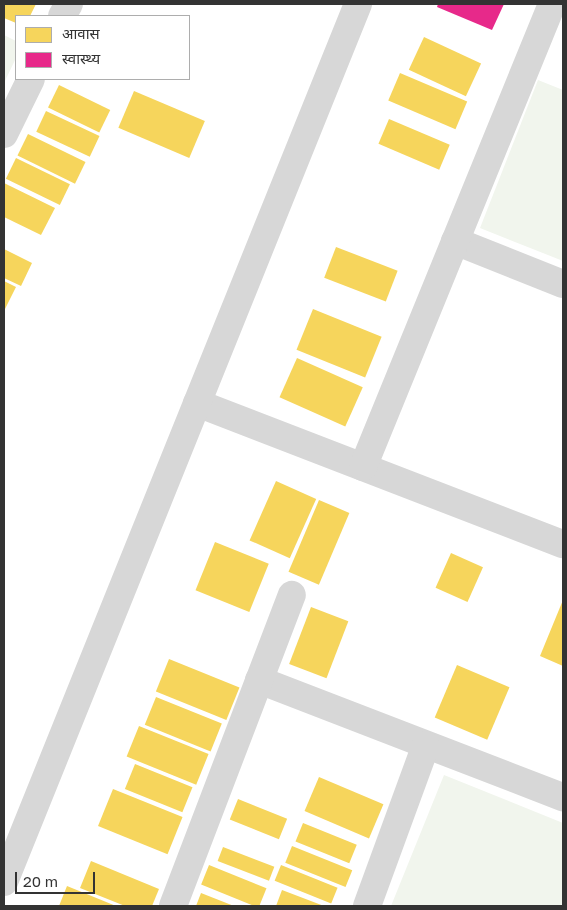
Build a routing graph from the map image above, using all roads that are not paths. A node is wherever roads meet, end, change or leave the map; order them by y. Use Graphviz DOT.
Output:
graph roads {
  1 [pos="358,4"];
  2 [pos="552,4"];
  3 [pos="31,80"];
  4 [pos="4,134"];
  5 [pos="455,241"];
  6 [pos="563,284"];
  7 [pos="197,402"];
  8 [pos="363,467"];
  9 [pos="563,544"];
  10 [pos="292,595"];
  11 [pos="259,680"];
  12 [pos="426,745"];
  13 [pos="563,797"];
  14 [pos="4,882"];
  15 [pos="173,906"];
  16 [pos="366,906"];
  1 -- 7 [label="street"];
  2 -- 5 [label="street"];
  3 -- 4 [label="street"];
  5 -- 6 [label="street"];
  5 -- 8 [label="street"];
  7 -- 8 [label="street"];
  7 -- 14 [label="street"];
  8 -- 9 [label="street"];
  10 -- 11 [label="street"];
  11 -- 12 [label="street"];
  11 -- 15 [label="street"];
  12 -- 13 [label="street"];
  12 -- 16 [label="street"];
}
